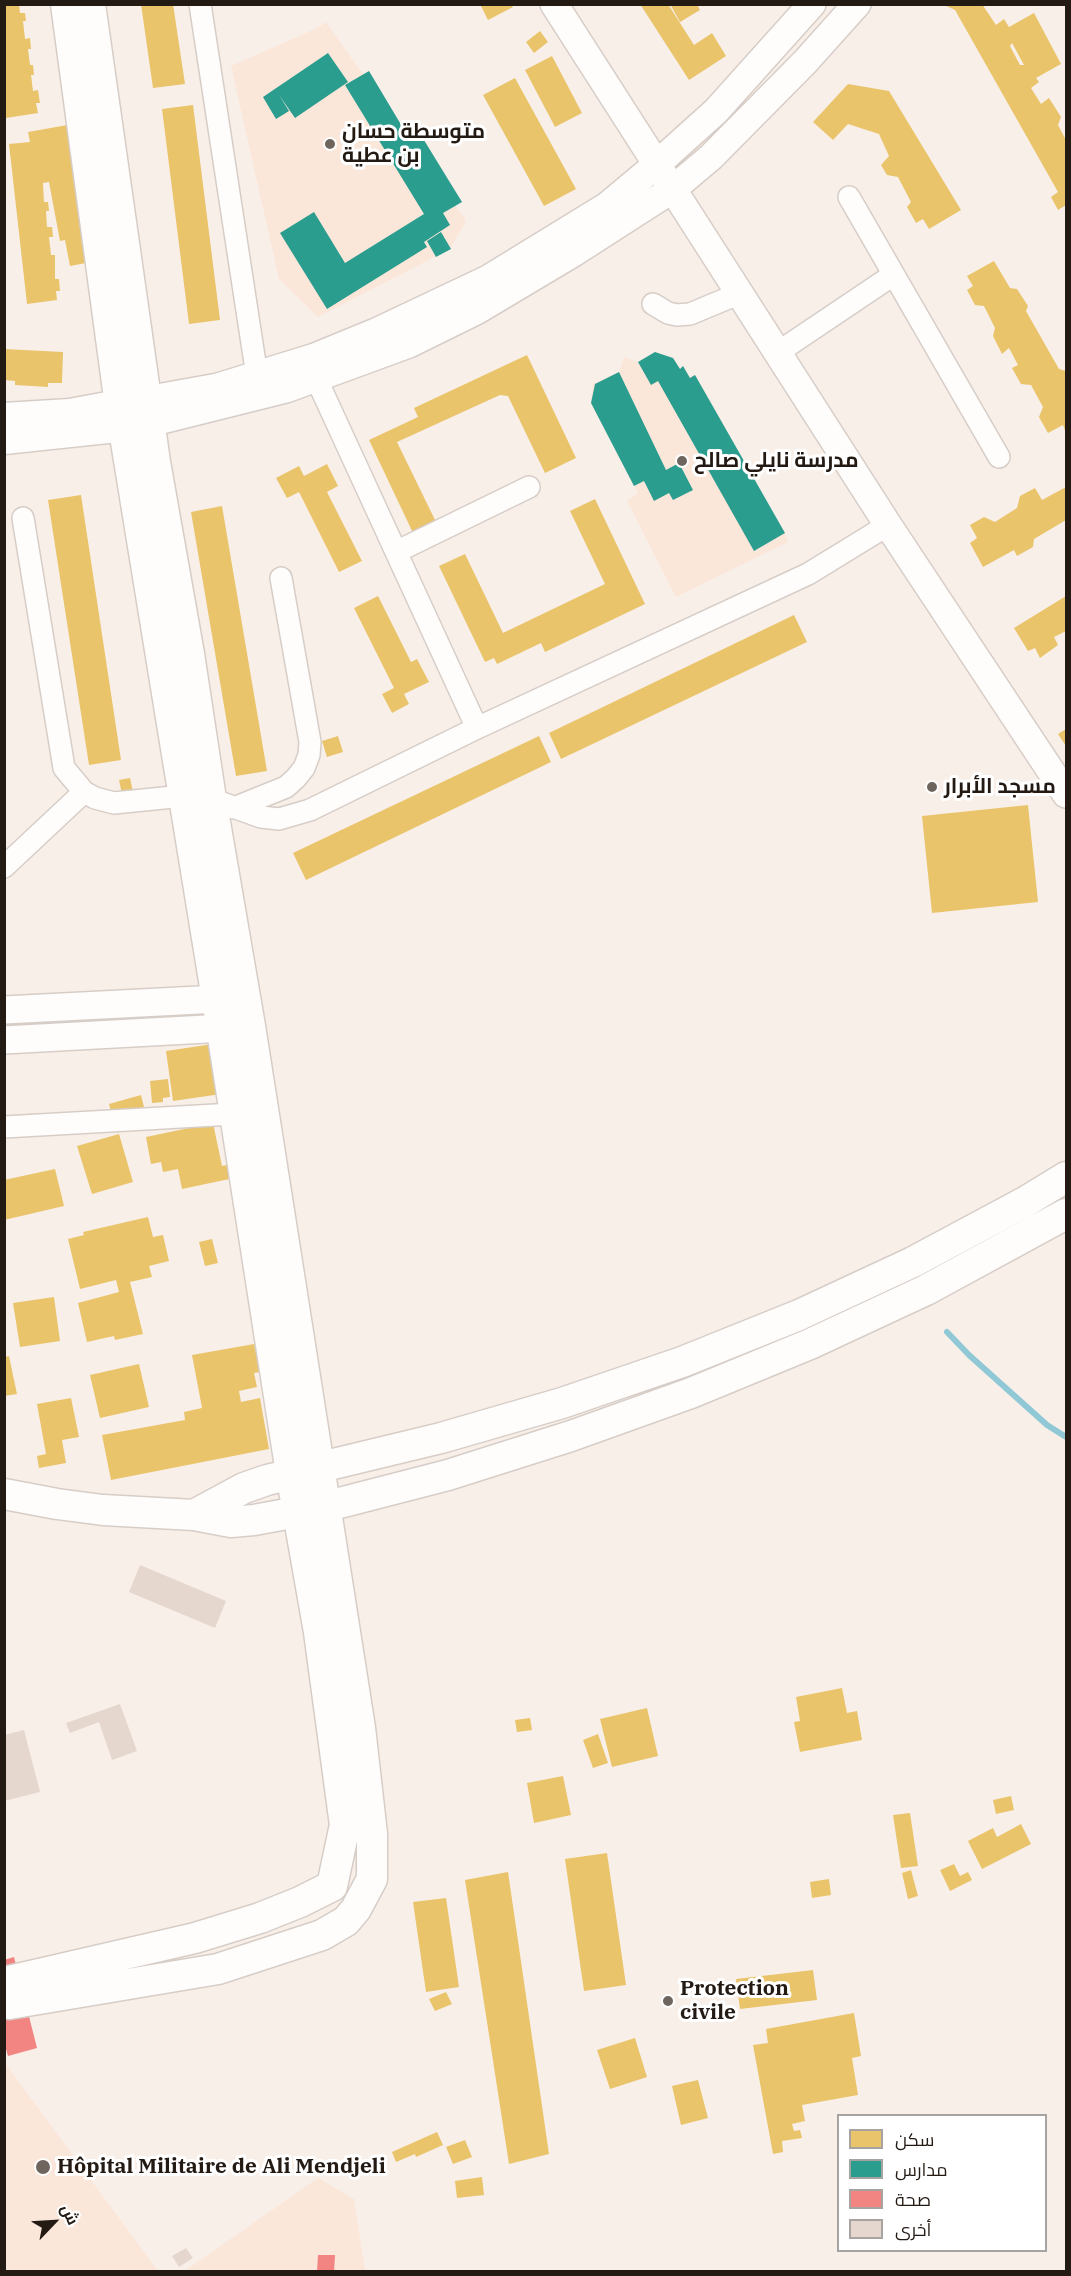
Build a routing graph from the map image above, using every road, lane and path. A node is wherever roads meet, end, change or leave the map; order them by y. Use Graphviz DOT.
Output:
graph roads {
  1 [pos="66,4"];
  2 [pos="90,4"];
  3 [pos="200,4"];
  4 [pos="554,4"];
  5 [pos="812,4"];
  6 [pos="857,4"];
  7 [pos="656,165"];
  8 [pos="673,189"];
  9 [pos="849,197"];
  10 [pos="893,275"];
  11 [pos="738,294"];
  12 [pos="654,304"];
  13 [pos="777,353"];
  14 [pos="257,376"];
  15 [pos="316,378"];
  16 [pos="135,414"];
  17 [pos="4,418"];
  18 [pos="4,439"];
  19 [pos="999,457"];
  20 [pos="530,487"];
  21 [pos="23,518"];
  22 [pos="888,525"];
  23 [pos="396,552"];
  24 [pos="281,578"];
  25 [pos="477,729"];
  26 [pos="84,792"];
  27 [pos="1066,794"];
  28 [pos="209,801"];
  29 [pos="4,867"];
  30 [pos="4,1010"];
  31 [pos="233,1013"];
  32 [pos="4,1040"];
  33 [pos="233,1114"];
  34 [pos="4,1127"];
  35 [pos="1066,1177"];
  36 [pos="1066,1214"];
  37 [pos="304,1470"];
  38 [pos="4,1494"];
  39 [pos="311,1509"];
  40 [pos="194,1515"];
  41 [pos="7,1993"];
  1 -- 16 [label="main road"];
  2 -- 16 [label="main road"];
  3 -- 14 [label="street"];
  4 -- 7 [label="street"];
  5 -- 7 [label="street"];
  6 -- 8 [label="street"];
  7 -- 8 [label="street"];
  7 -- 14 [label="street"];
  8 -- 11 [label="street"];
  8 -- 15 [label="street"];
  9 -- 10 [label="street"];
  10 -- 13 [label="street"];
  10 -- 19 [label="street"];
  11 -- 12 [label="street"];
  11 -- 13 [label="street"];
  13 -- 22 [label="street"];
  14 -- 16 [label="street"];
  15 -- 16 [label="street"];
  15 -- 23 [label="street"];
  16 -- 17 [label="main road"];
  16 -- 18 [label="main road"];
  16 -- 28 [label="main road"];
  20 -- 23 [label="street"];
  21 -- 26 [label="street"];
  22 -- 25 [label="street"];
  22 -- 27 [label="street"];
  23 -- 25 [label="street"];
  24 -- 28 [label="street"];
  25 -- 28 [label="street"];
  26 -- 28 [label="street"];
  26 -- 29 [label="street"];
  28 -- 31 [label="main road"];
  30 -- 31 [label="street"];
  31 -- 32 [label="street"];
  31 -- 33 [label="main road"];
  31 -- 37 [label="main road"];
  33 -- 34 [label="street"];
  33 -- 37 [label="main road"];
  35 -- 37 [label="main road"];
  36 -- 39 [label="main road"];
  37 -- 39 [label="main road"];
  37 -- 40 [label="main road"];
  38 -- 40 [label="main road"];
  39 -- 40 [label="main road"];
  39 -- 41 [label="main road"];
  39 -- 41 [label="main road"];
}
